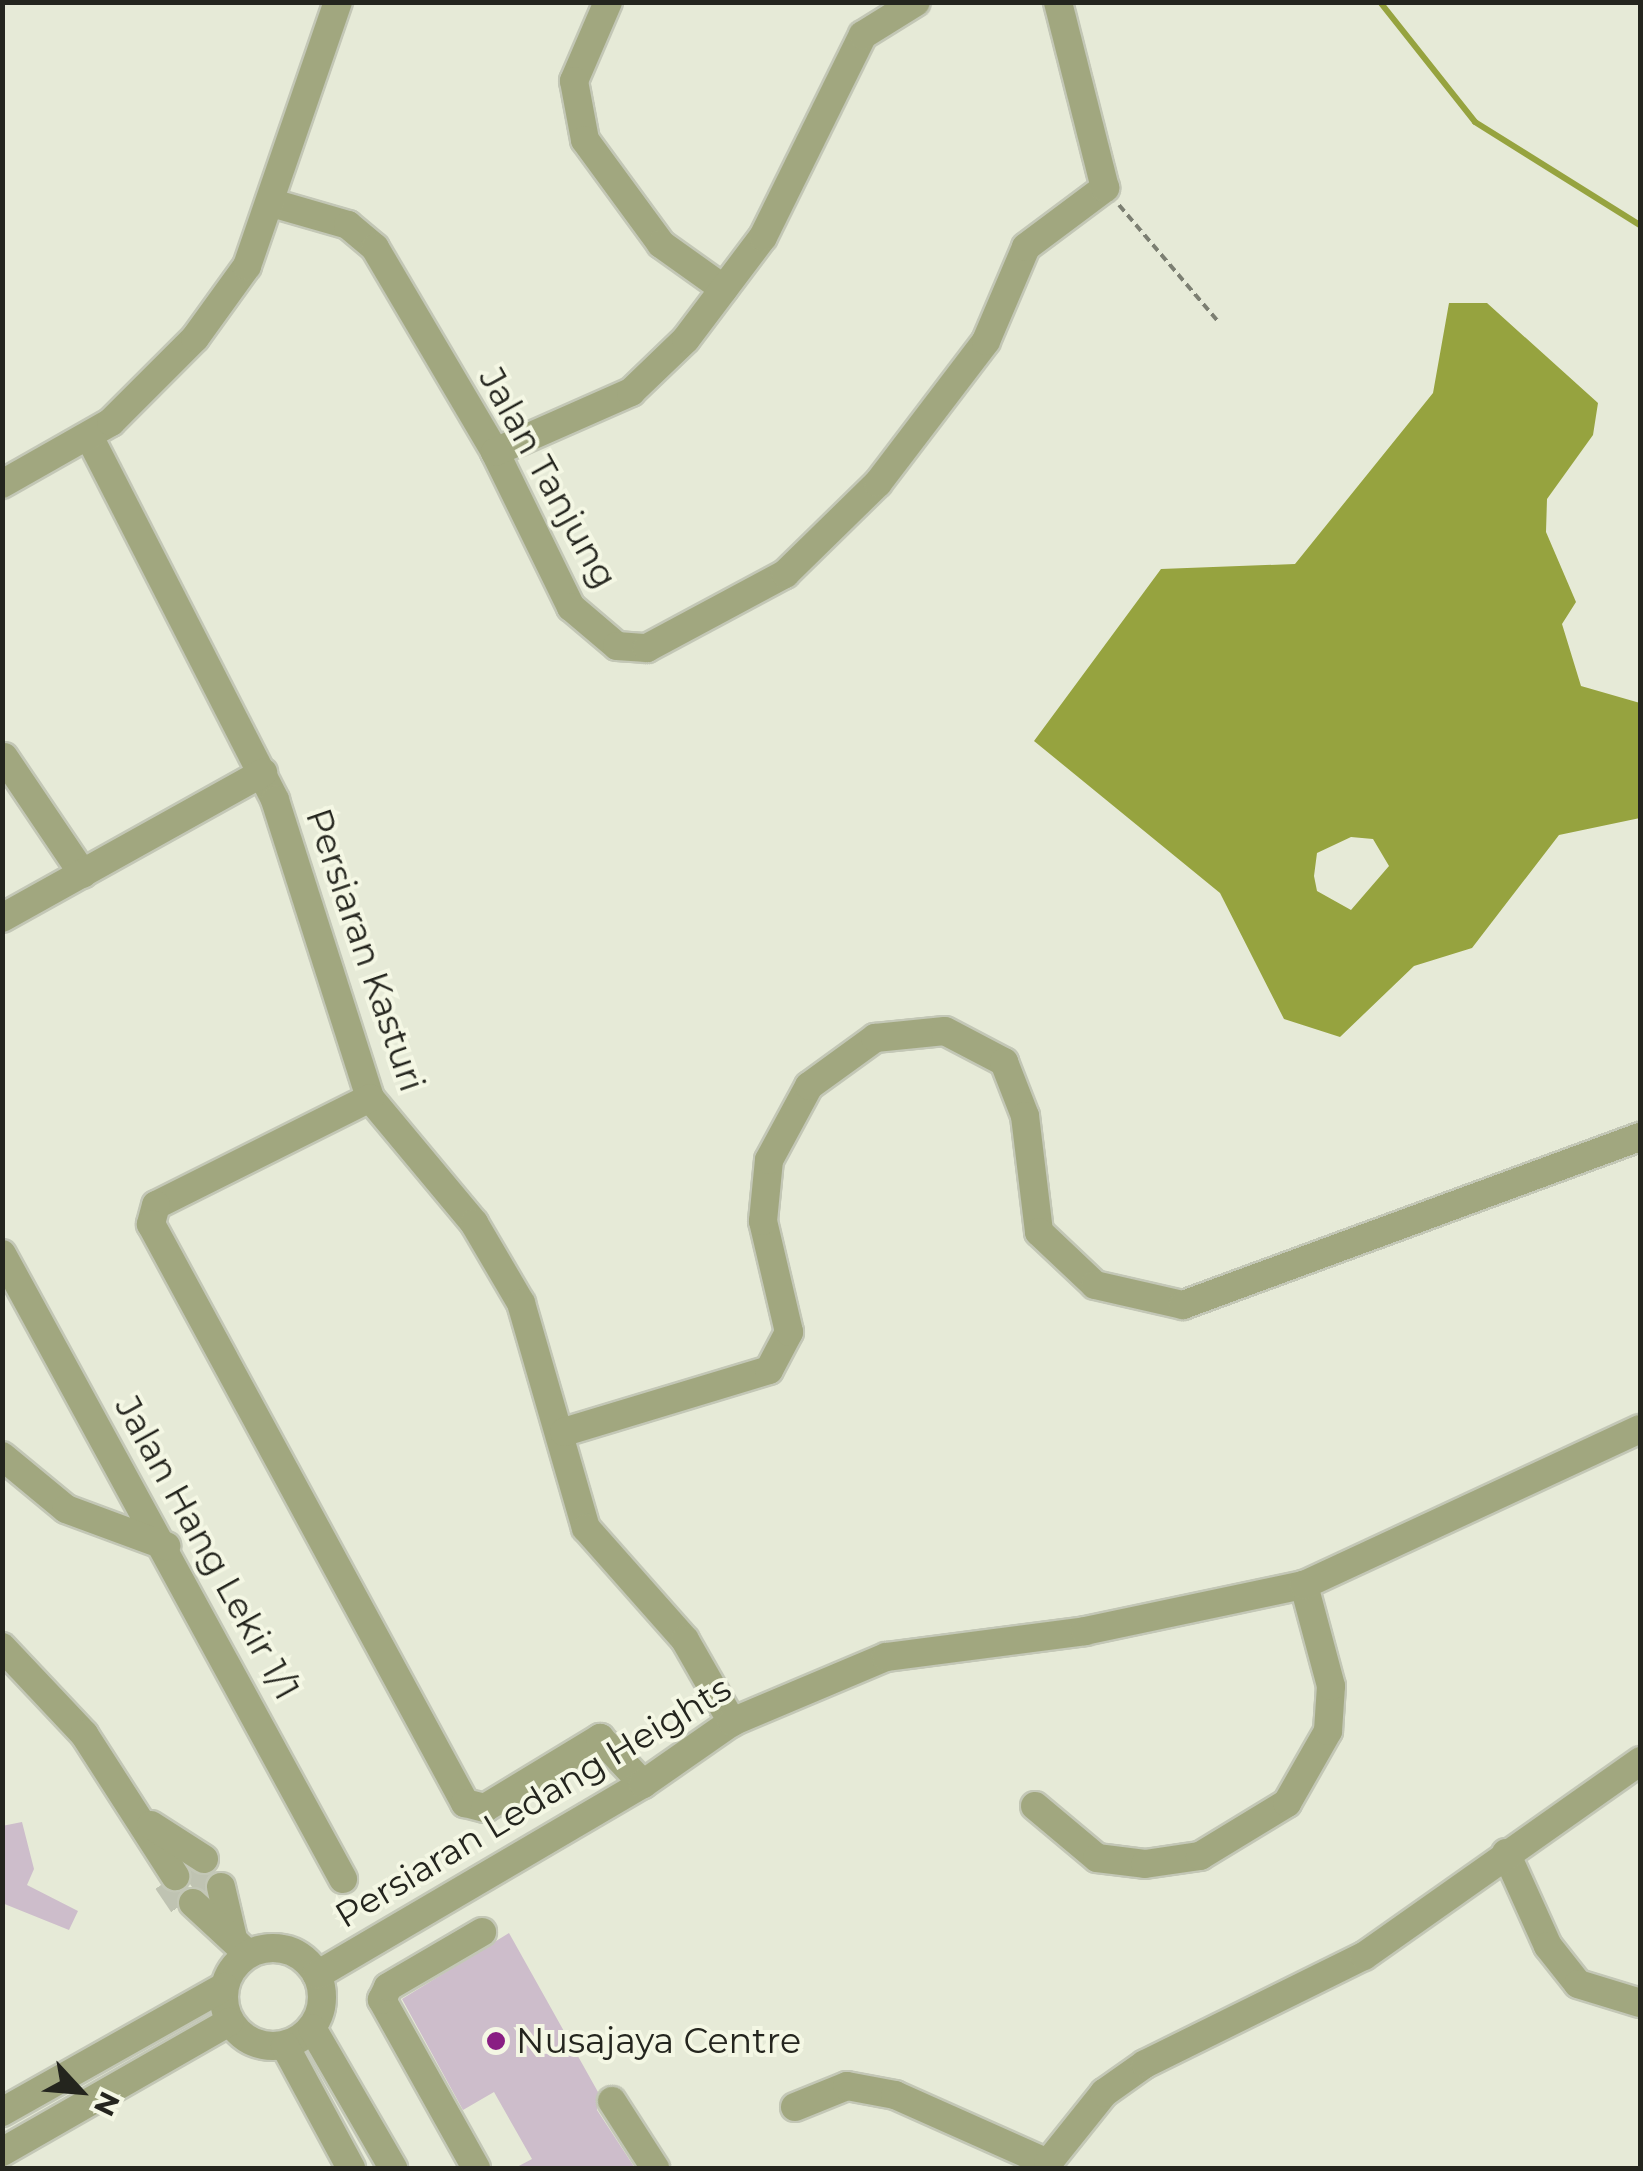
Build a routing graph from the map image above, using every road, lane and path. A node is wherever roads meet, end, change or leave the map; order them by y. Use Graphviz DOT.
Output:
graph roads {
  1 [pos="338,2"];
  2 [pos="608,2"];
  3 [pos="916,2"];
  4 [pos="1058,2"];
  5 [pos="1104,188"];
  6 [pos="272,202"];
  7 [pos="724,289"];
  8 [pos="1217,320"];
  9 [pos="90,440"];
  10 [pos="495,452"];
  11 [pos="2,484"];
  12 [pos="4,757"];
  13 [pos="263,773"];
  14 [pos="83,874"];
  15 [pos="2,918"];
  16 [pos="370,1098"];
  17 [pos="1640,1137"];
  18 [pos="2,1254"];
  19 [pos="1640,1430"];
  20 [pos="564,1432"];
  21 [pos="2,1456"];
  22 [pos="166,1546"];
  23 [pos="1304,1585"];
  24 [pos="2,1647"];
  25 [pos="732,1722"];
  26 [pos="1640,1762"];
  27 [pos="644,1784"];
  28 [pos="1034,1806"];
  29 [pos="150,1824"];
  30 [pos="1506,1854"];
  31 [pos="343,1878"];
  32 [pos="482,1932"];
  33 [pos="241,1946"];
  34 [pos="317,1975"];
  35 [pos="224,1987"];
  36 [pos="1640,2003"];
  37 [pos="229,2022"];
  38 [pos="312,2028"];
  39 [pos="285,2046"];
  40 [pos="612,2101"];
  41 [pos="795,2107"];
  42 [pos="2,2112"];
  43 [pos="2,2152"];
  44 [pos="1046,2166"];
  45 [pos="350,2168"];
  46 [pos="393,2168"];
  47 [pos="476,2168"];
  48 [pos="655,2168"];
  1 -- 6 [label="street"];
  2 -- 7 [label="street"];
  3 -- 7 [label="street"];
  4 -- 5 [label="street"];
  5 -- 8 [label="path"];
  5 -- 10 [label="street, Jalan Tanjung"];
  6 -- 9 [label="street"];
  6 -- 10 [label="street, Jalan Tanjung"];
  7 -- 10 [label="street"];
  9 -- 11 [label="street"];
  9 -- 13 [label="street, Persiaran Kasturi"];
  12 -- 14 [label="street"];
  13 -- 14 [label="street"];
  13 -- 16 [label="street, Persiaran Kasturi"];
  14 -- 15 [label="street"];
  16 -- 20 [label="street, Persiaran Kasturi"];
  16 -- 27 [label="street"];
  17 -- 20 [label="street"];
  18 -- 22 [label="street, Jalan Hang Lekir 1/1"];
  19 -- 23 [label="street, Persiaran Ledang Heights"];
  20 -- 25 [label="street, Persiaran Kasturi"];
  21 -- 22 [label="street"];
  22 -- 31 [label="street, Jalan Hang Lekir 1/1"];
  23 -- 25 [label="street, Persiaran Ledang Heights"];
  23 -- 28 [label="street"];
  24 -- 29 [label="street"];
  25 -- 27 [label="street, Persiaran Ledang Heights"];
  26 -- 30 [label="street"];
  27 -- 34 [label="street, Persiaran Ledang Heights"];
  29 -- 29 [label="street"];
  30 -- 36 [label="street"];
  30 -- 44 [label="street"];
  32 -- 47 [label="street"];
  33 -- 33 [label="street"];
  33 -- 34 [label="street"];
  33 -- 35 [label="street"];
  34 -- 38 [label="street"];
  35 -- 37 [label="street"];
  35 -- 42 [label="street"];
  37 -- 39 [label="street"];
  37 -- 43 [label="street"];
  38 -- 39 [label="street"];
  38 -- 46 [label="street"];
  39 -- 45 [label="street"];
  40 -- 48 [label="street"];
  41 -- 44 [label="street"];
}
